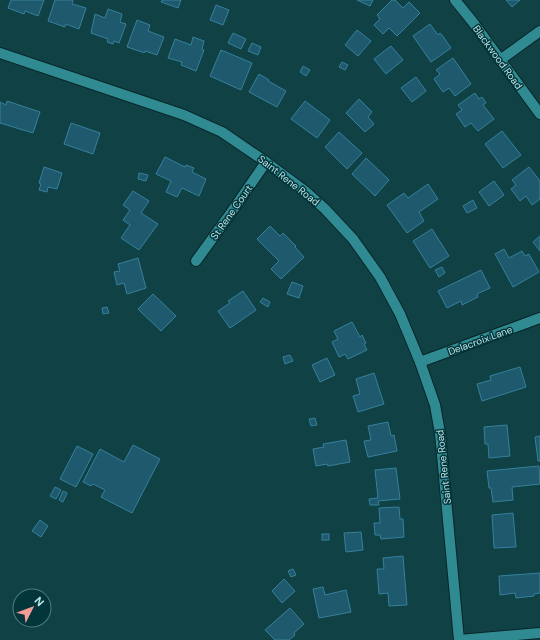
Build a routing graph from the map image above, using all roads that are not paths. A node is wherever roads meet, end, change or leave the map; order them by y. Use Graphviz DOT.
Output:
graph roads {
  1 [pos="455,0"];
  2 [pos="540,31"];
  3 [pos="0,53"];
  4 [pos="500,60"];
  5 [pos="540,114"];
  6 [pos="266,162"];
  7 [pos="196,261"];
  8 [pos="540,318"];
  9 [pos="420,362"];
  10 [pos="540,633"];
  11 [pos="459,640"];
  1 -- 4 [label="street, Blackwood Road"];
  2 -- 4 [label="street"];
  3 -- 6 [label="street, Saint Rene Road"];
  4 -- 5 [label="street, Blackwood Road"];
  6 -- 7 [label="street, St Rene Court"];
  6 -- 9 [label="street, Saint Rene Road"];
  8 -- 9 [label="street, Delacroix Lane"];
  9 -- 11 [label="street, Saint Rene Road"];
  10 -- 11 [label="street"];
}
